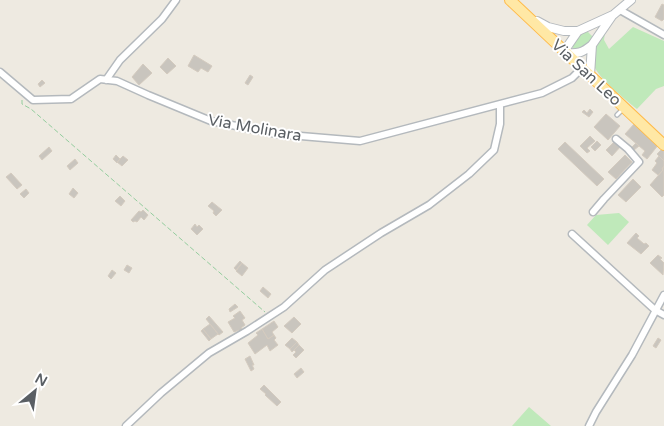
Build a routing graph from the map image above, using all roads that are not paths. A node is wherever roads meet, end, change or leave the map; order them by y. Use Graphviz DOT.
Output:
graph roads {
  1 [pos="176,0"];
  2 [pos="510,0"];
  3 [pos="631,0"];
  4 [pos="620,10"];
  5 [pos="613,15"];
  6 [pos="528,17"];
  7 [pos="578,32"];
  8 [pos="664,34"];
  9 [pos="592,45"];
  10 [pos="566,53"];
  11 [pos="582,68"];
  12 [pos="0,72"];
  13 [pos="590,75"];
  14 [pos="106,80"];
  15 [pos="500,104"];
  16 [pos="616,139"];
  17 [pos="664,145"];
  18 [pos="594,212"];
  19 [pos="572,234"];
  20 [pos="664,295"];
  21 [pos="655,310"];
  22 [pos="664,315"];
  23 [pos="126,426"];
  24 [pos="589,426"];
  1 -- 14 [label="street"];
  2 -- 6 [label="main road, Via San Leo"];
  3 -- 4 [label="street"];
  4 -- 5 [label="street"];
  4 -- 8 [label="street"];
  5 -- 7 [label="street"];
  5 -- 9 [label="street"];
  6 -- 7 [label="street"];
  6 -- 10 [label="main road, Via San Leo"];
  7 -- 10 [label="street"];
  9 -- 10 [label="street"];
  9 -- 13 [label="street"];
  10 -- 11 [label="main road, Via San Leo"];
  11 -- 13 [label="main road, Via San Leo"];
  11 -- 15 [label="street, Via Molinara"];
  12 -- 14 [label="street"];
  13 -- 17 [label="main road, Via San Leo"];
  14 -- 15 [label="street, Via Molinara"];
  15 -- 23 [label="street"];
  16 -- 18 [label="street"];
  19 -- 21 [label="street"];
  20 -- 21 [label="street"];
  21 -- 22 [label="street"];
  21 -- 24 [label="street"];
}
